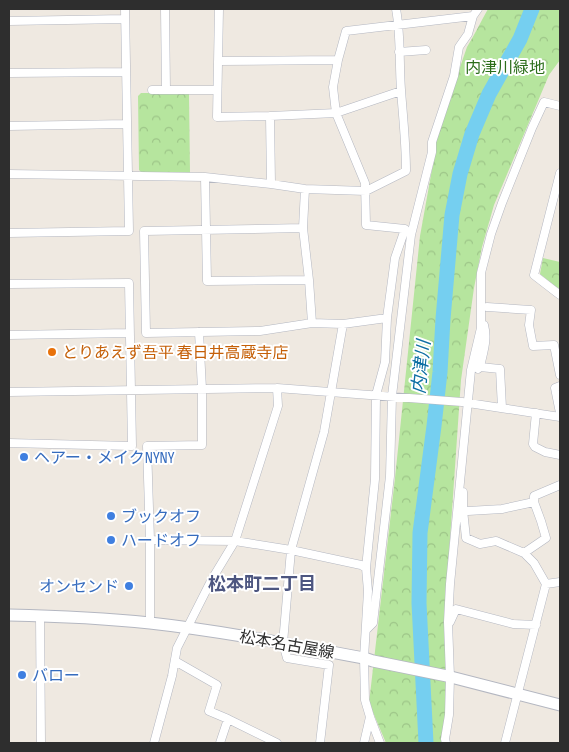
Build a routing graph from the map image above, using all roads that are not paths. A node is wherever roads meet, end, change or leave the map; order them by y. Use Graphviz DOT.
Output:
graph roads {
  1 [pos="125,9"];
  2 [pos="165,9"];
  3 [pos="219,9"];
  4 [pos="396,9"];
  5 [pos="478,9"];
  6 [pos="473,16"];
  7 [pos="125,19"];
  8 [pos="9,21"];
  9 [pos="399,25"];
  10 [pos="426,50"];
  11 [pos="399,52"];
  12 [pos="338,60"];
  13 [pos="218,61"];
  14 [pos="126,72"];
  15 [pos="9,73"];
  16 [pos="152,90"];
  17 [pos="166,90"];
  18 [pos="217,90"];
  19 [pos="401,91"];
  20 [pos="560,106"];
  21 [pos="336,113"];
  22 [pos="270,116"];
  23 [pos="127,124"];
  24 [pos="9,126"];
  25 [pos="560,172"];
  26 [pos="9,174"];
  27 [pos="128,176"];
  28 [pos="205,177"];
  29 [pos="271,184"];
  30 [pos="305,189"];
  31 [pos="366,191"];
  32 [pos="303,228"];
  33 [pos="206,230"];
  34 [pos="9,233"];
  35 [pos="309,280"];
  36 [pos="9,284"];
  37 [pos="560,294"];
  38 [pos="481,296"];
  39 [pos="487,307"];
  40 [pos="387,318"];
  41 [pos="312,323"];
  42 [pos="343,324"];
  43 [pos="482,326"];
  44 [pos="200,332"];
  45 [pos="129,333"];
  46 [pos="9,335"];
  47 [pos="480,367"];
  48 [pos="560,376"];
  49 [pos="470,380"];
  50 [pos="560,386"];
  51 [pos="202,388"];
  52 [pos="277,388"];
  53 [pos="132,390"];
  54 [pos="9,392"];
  55 [pos="330,392"];
  56 [pos="376,395"];
  57 [pos="396,397"];
  58 [pos="465,403"];
  59 [pos="502,408"];
  60 [pos="536,413"];
  61 [pos="560,413"];
  62 [pos="560,417"];
  63 [pos="9,443"];
  64 [pos="560,455"];
  65 [pos="460,475"];
  66 [pos="560,485"];
  67 [pos="534,502"];
  68 [pos="463,510"];
  69 [pos="150,540"];
  70 [pos="236,541"];
  71 [pos="291,550"];
  72 [pos="524,553"];
  73 [pos="366,568"];
  74 [pos="560,582"];
  75 [pos="546,584"];
  76 [pos="9,615"];
  77 [pos="40,616"];
  78 [pos="448,622"];
  79 [pos="150,623"];
  80 [pos="536,625"];
  81 [pos="187,628"];
  82 [pos="366,630"];
  83 [pos="283,643"];
  84 [pos="369,659"];
  85 [pos="175,661"];
  86 [pos="449,677"];
  87 [pos="518,694"];
  88 [pos="560,705"];
  89 [pos="370,718"];
  90 [pos="228,719"];
  91 [pos="41,743"];
  92 [pos="154,743"];
  93 [pos="220,743"];
  94 [pos="277,743"];
  95 [pos="320,743"];
  96 [pos="364,743"];
  97 [pos="380,743"];
  98 [pos="446,743"];
  99 [pos="505,743"];
  1 -- 7 [label="street"];
  2 -- 17 [label="street"];
  3 -- 13 [label="street"];
  4 -- 9 [label="street"];
  5 -- 6 [label="street"];
  6 -- 9 [label="street"];
  6 -- 57 [label="street"];
  7 -- 8 [label="street"];
  7 -- 14 [label="street"];
  9 -- 11 [label="street"];
  9 -- 12 [label="street"];
  10 -- 11 [label="street"];
  11 -- 19 [label="street"];
  12 -- 13 [label="street"];
  12 -- 21 [label="street"];
  13 -- 18 [label="street"];
  14 -- 15 [label="street"];
  14 -- 23 [label="street"];
  16 -- 17 [label="street"];
  17 -- 18 [label="street"];
  18 -- 22 [label="street"];
  19 -- 21 [label="street"];
  19 -- 31 [label="street"];
  20 -- 38 [label="street"];
  21 -- 22 [label="street"];
  21 -- 31 [label="street"];
  22 -- 29 [label="street"];
  23 -- 24 [label="street"];
  23 -- 27 [label="street"];
  25 -- 37 [label="street"];
  26 -- 27 [label="street"];
  27 -- 28 [label="street"];
  27 -- 34 [label="street"];
  28 -- 29 [label="street"];
  28 -- 33 [label="street"];
  29 -- 30 [label="street"];
  30 -- 31 [label="street"];
  30 -- 32 [label="street"];
  31 -- 40 [label="street"];
  32 -- 33 [label="street"];
  32 -- 35 [label="street"];
  33 -- 35 [label="street"];
  33 -- 44 [label="street"];
  35 -- 41 [label="street"];
  36 -- 45 [label="street"];
  38 -- 39 [label="street"];
  38 -- 43 [label="street"];
  39 -- 43 [label="street"];
  39 -- 48 [label="street"];
  40 -- 42 [label="street"];
  40 -- 56 [label="street"];
  41 -- 42 [label="street"];
  41 -- 44 [label="street"];
  42 -- 55 [label="street"];
  43 -- 47 [label="street"];
  43 -- 49 [label="street"];
  44 -- 51 [label="street"];
  45 -- 46 [label="street"];
  45 -- 53 [label="street"];
  47 -- 49 [label="street"];
  47 -- 59 [label="street"];
  49 -- 58 [label="street"];
  50 -- 61 [label="street"];
  51 -- 52 [label="street"];
  51 -- 53 [label="street"];
  51 -- 69 [label="street"];
  52 -- 55 [label="street"];
  52 -- 70 [label="street"];
  53 -- 54 [label="street"];
  53 -- 63 [label="street"];
  55 -- 56 [label="street"];
  55 -- 71 [label="street"];
  56 -- 57 [label="street"];
  56 -- 73 [label="street"];
  57 -- 58 [label="street"];
  57 -- 82 [label="street"];
  58 -- 59 [label="street"];
  58 -- 65 [label="street"];
  59 -- 60 [label="street"];
  60 -- 62 [label="street"];
  60 -- 64 [label="street"];
  65 -- 68 [label="street"];
  65 -- 78 [label="street"];
  66 -- 67 [label="street"];
  67 -- 68 [label="street"];
  67 -- 72 [label="street"];
  68 -- 72 [label="street"];
  69 -- 70 [label="street"];
  69 -- 79 [label="street"];
  70 -- 71 [label="street"];
  70 -- 81 [label="street"];
  71 -- 73 [label="street"];
  71 -- 83 [label="street"];
  72 -- 75 [label="street"];
  73 -- 82 [label="street"];
  74 -- 75 [label="street"];
  75 -- 80 [label="street"];
  76 -- 77 [label="main road, 松本名古屋線"];
  77 -- 79 [label="main road, 松本名古屋線"];
  77 -- 91 [label="street"];
  78 -- 80 [label="street"];
  78 -- 86 [label="street"];
  79 -- 81 [label="main road, 松本名古屋線"];
  80 -- 87 [label="street"];
  81 -- 83 [label="main road, 松本名古屋線"];
  81 -- 85 [label="street"];
  82 -- 84 [label="street"];
  83 -- 84 [label="main road, 松本名古屋線"];
  83 -- 95 [label="street"];
  84 -- 86 [label="main road, 松本名古屋線"];
  84 -- 89 [label="street"];
  85 -- 90 [label="street"];
  85 -- 92 [label="street"];
  86 -- 87 [label="main road, 松本名古屋線"];
  86 -- 98 [label="street"];
  87 -- 88 [label="main road, 松本名古屋線"];
  87 -- 99 [label="street"];
  89 -- 96 [label="street"];
  89 -- 97 [label="street"];
  90 -- 93 [label="street"];
  90 -- 94 [label="street"];
}
